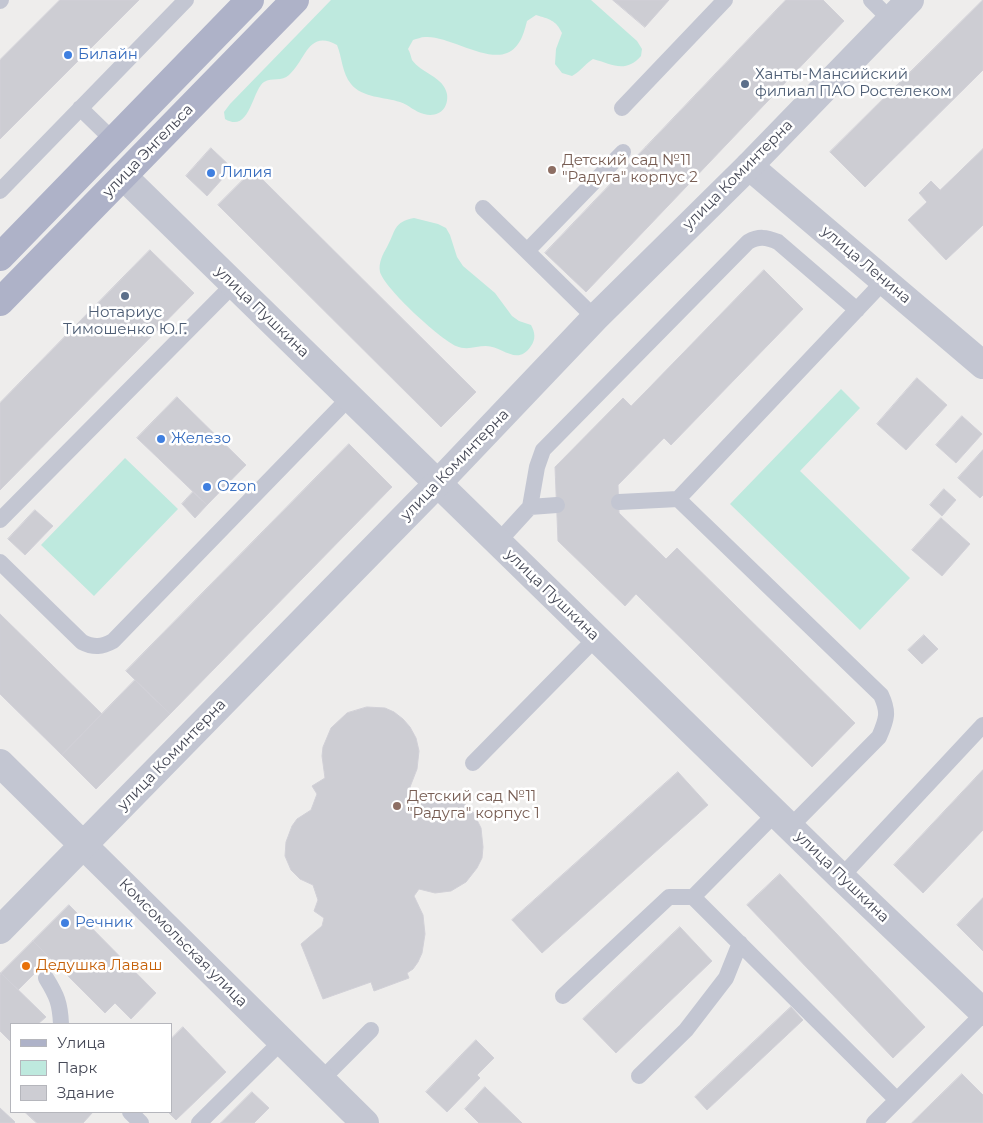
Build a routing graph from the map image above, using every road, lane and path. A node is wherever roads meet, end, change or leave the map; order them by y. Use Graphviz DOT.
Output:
graph roads {
  1 [pos="186,0"];
  2 [pos="250,0"];
  3 [pos="296,0"];
  4 [pos="725,0"];
  5 [pos="870,0"];
  6 [pos="910,0"];
  7 [pos="891,20"];
  8 [pos="80,108"];
  9 [pos="622,108"];
  10 [pos="113,140"];
  11 [pos="623,152"];
  12 [pos="749,166"];
  13 [pos="123,176"];
  14 [pos="0,191"];
  15 [pos="483,208"];
  16 [pos="527,251"];
  17 [pos="0,257"];
  18 [pos="884,280"];
  19 [pos="234,284"];
  20 [pos="0,302"];
  21 [pos="857,310"];
  22 [pos="595,318"];
  23 [pos="983,364"];
  24 [pos="350,398"];
  25 [pos="438,483"];
  26 [pos="678,500"];
  27 [pos="619,502"];
  28 [pos="557,506"];
  29 [pos="530,507"];
  30 [pos="0,520"];
  31 [pos="498,542"];
  32 [pos="0,562"];
  33 [pos="596,638"];
  34 [pos="983,725"];
  35 [pos="0,763"];
  36 [pos="472,763"];
  37 [pos="783,820"];
  38 [pos="83,846"];
  39 [pos="841,877"];
  40 [pos="693,896"];
  41 [pos="0,930"];
  42 [pos="740,943"];
  43 [pos="46,978"];
  44 [pos="563,996"];
  45 [pos="983,1013"];
  46 [pos="61,1023"];
  47 [pos="371,1030"];
  48 [pos="282,1041"];
  49 [pos="639,1076"];
  50 [pos="322,1080"];
  51 [pos="897,1100"];
  52 [pos="131,1113"];
  53 [pos="141,1123"];
  54 [pos="199,1123"];
  55 [pos="365,1123"];
  56 [pos="874,1123"];
  1 -- 8 [label="lane"];
  2 -- 10 [label="main road"];
  3 -- 13 [label="main road, улица Энгельса"];
  4 -- 9 [label="lane"];
  5 -- 7 [label="lane"];
  6 -- 7 [label="street, улица Коминтерна"];
  7 -- 12 [label="street, улица Коминтерна"];
  8 -- 10 [label="lane"];
  8 -- 14 [label="lane"];
  10 -- 17 [label="main road"];
  11 -- 16 [label="lane"];
  12 -- 18 [label="street, улица Ленина"];
  12 -- 22 [label="street, улица Коминтерна"];
  13 -- 19 [label="street, улица Пушкина"];
  13 -- 20 [label="main road, улица Энгельса"];
  15 -- 16 [label="lane"];
  16 -- 22 [label="lane"];
  18 -- 21 [label="lane"];
  18 -- 23 [label="street, улица Ленина"];
  19 -- 24 [label="street, улица Пушкина"];
  19 -- 30 [label="lane"];
  21 -- 26 [label="lane"];
  21 -- 29 [label="lane"];
  22 -- 25 [label="street, улица Коминтерна"];
  24 -- 25 [label="street, улица Пушкина"];
  24 -- 32 [label="lane"];
  25 -- 31 [label="street, улица Пушкина"];
  25 -- 38 [label="street, улица Коминтерна"];
  26 -- 27 [label="lane"];
  26 -- 37 [label="lane"];
  28 -- 29 [label="lane"];
  29 -- 31 [label="lane"];
  31 -- 33 [label="street, улица Пушкина"];
  33 -- 36 [label="lane"];
  33 -- 37 [label="street, улица Пушкина"];
  34 -- 39 [label="lane"];
  35 -- 38 [label="street, Комсомольская улица"];
  37 -- 39 [label="street, улица Пушкина"];
  37 -- 40 [label="lane"];
  38 -- 41 [label="street, улица Коминтерна"];
  38 -- 48 [label="street, Комсомольская улица"];
  39 -- 45 [label="street, улица Пушкина"];
  40 -- 42 [label="lane"];
  40 -- 44 [label="lane"];
  42 -- 49 [label="lane"];
  42 -- 51 [label="lane"];
  43 -- 46 [label="lane"];
  45 -- 51 [label="lane"];
  47 -- 50 [label="lane"];
  48 -- 50 [label="street, Комсомольская улица"];
  48 -- 54 [label="lane"];
  50 -- 55 [label="street, Комсомольская улица"];
  51 -- 56 [label="lane"];
  52 -- 53 [label="lane"];
}
